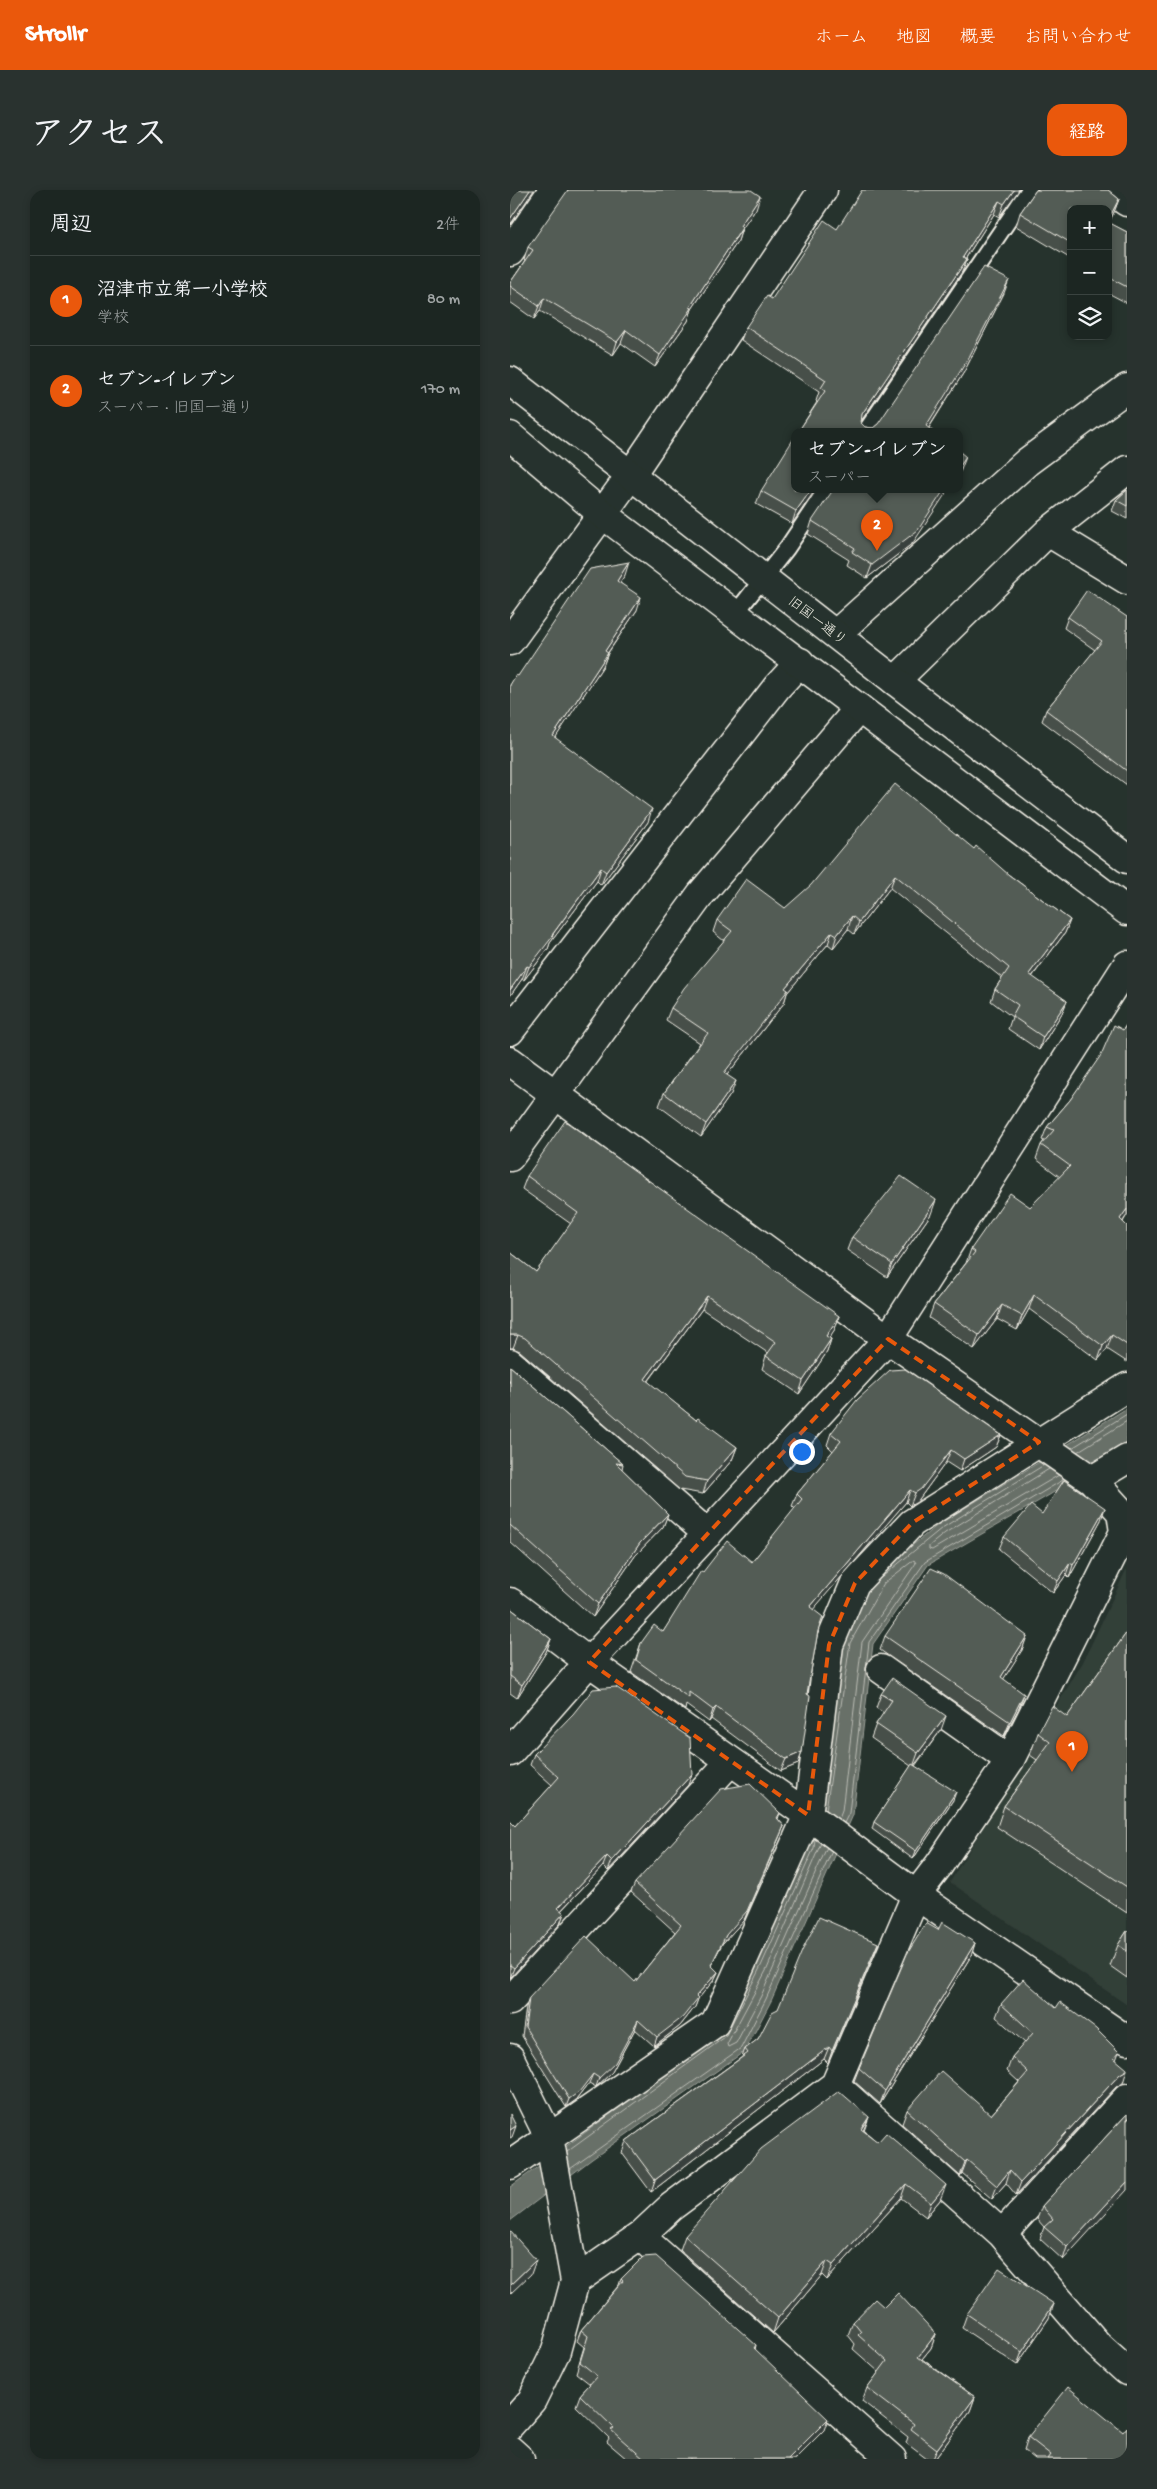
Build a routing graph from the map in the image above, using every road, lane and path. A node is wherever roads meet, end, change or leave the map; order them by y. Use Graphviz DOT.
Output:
graph roads {
  1 [pos="553,190"];
  2 [pos="823,190"];
  3 [pos="1029,190"];
  4 [pos="1110,190"];
  5 [pos="1127,202"];
  6 [pos="510,252"];
  7 [pos="510,381"];
  8 [pos="1127,388"];
  9 [pos="868,428"];
  10 [pos="510,436"];
  11 [pos="1127,470"];
  12 [pos="630,476"];
  13 [pos="824,493"];
  14 [pos="601,513"];
  15 [pos="1048,532"];
  16 [pos="763,577"];
  17 [pos="1127,580"];
  18 [pos="735,614"];
  19 [pos="836,634"];
  20 [pos="510,641"];
  21 [pos="800,662"];
  22 [pos="895,681"];
  23 [pos="859,708"];
  24 [pos="1127,859"];
  25 [pos="1127,910"];
  26 [pos="1127,965"];
  27 [pos="510,1031"];
  28 [pos="510,1061"];
  29 [pos="554,1095"];
  30 [pos="510,1157"];
  31 [pos="888,1339"];
  32 [pos="510,1363"];
  33 [pos="1127,1387"];
  34 [pos="1039,1442"];
  35 [pos="1127,1459"];
  36 [pos="1092,1480"];
  37 [pos="708,1534"];
  38 [pos="510,1602"];
  39 [pos="589,1662"];
  40 [pos="881,1669"];
  41 [pos="510,1752"];
  42 [pos="1010,1760"];
  43 [pos="730,1762"];
  44 [pos="808,1815"];
  45 [pos="916,1895"];
  46 [pos="510,2001"];
  47 [pos="1127,2040"];
  48 [pos="510,2058"];
  49 [pos="835,2085"];
  50 [pos="1127,2098"];
  51 [pos="549,2137"];
  52 [pos="510,2165"];
  53 [pos="1002,2234"];
  54 [pos="640,2236"];
  55 [pos="575,2281"];
  56 [pos="1127,2371"];
  57 [pos="510,2425"];
  58 [pos="510,2450"];
  59 [pos="520,2459"];
  60 [pos="892,2459"];
  1 -- 6 [label="street"];
  2 -- 12 [label="street"];
  3 -- 9 [label="lane"];
  4 -- 5 [label="street"];
  7 -- 12 [label="street, 旧国一通り"];
  8 -- 19 [label="street"];
  10 -- 14 [label="street"];
  11 -- 15 [label="street"];
  12 -- 14 [label="street"];
  12 -- 16 [label="street, 旧国一通り"];
  13 -- 16 [label="lane"];
  14 -- 18 [label="street"];
  14 -- 20 [label="street"];
  15 -- 17 [label="street"];
  15 -- 22 [label="street"];
  16 -- 18 [label="lane"];
  16 -- 19 [label="street, 旧国一通り"];
  18 -- 21 [label="street"];
  19 -- 22 [label="street, 旧国一通り"];
  21 -- 23 [label="street"];
  21 -- 27 [label="street"];
  22 -- 24 [label="street, 旧国一通り"];
  23 -- 25 [label="street"];
  23 -- 29 [label="street"];
  26 -- 31 [label="street"];
  28 -- 29 [label="street"];
  29 -- 30 [label="street"];
  29 -- 31 [label="street"];
  31 -- 34 [label="street"];
  31 -- 37 [label="street"];
  32 -- 37 [label="street"];
  33 -- 34 [label="street"];
  34 -- 36 [label="street"];
  34 -- 44 [label="street"];
  35 -- 36 [label="street"];
  36 -- 42 [label="street"];
  37 -- 39 [label="street"];
  38 -- 39 [label="street"];
  39 -- 41 [label="street"];
  39 -- 43 [label="street"];
  40 -- 42 [label="street"];
  42 -- 45 [label="street"];
  43 -- 44 [label="street"];
  43 -- 46 [label="street"];
  44 -- 45 [label="street"];
  44 -- 51 [label="street"];
  45 -- 47 [label="street"];
  45 -- 49 [label="street"];
  48 -- 51 [label="street"];
  49 -- 53 [label="street"];
  49 -- 54 [label="street"];
  50 -- 53 [label="street"];
  51 -- 52 [label="street"];
  51 -- 55 [label="street"];
  53 -- 56 [label="street"];
  54 -- 55 [label="street"];
  54 -- 60 [label="street"];
  55 -- 57 [label="street"];
  58 -- 59 [label="street"];
}
